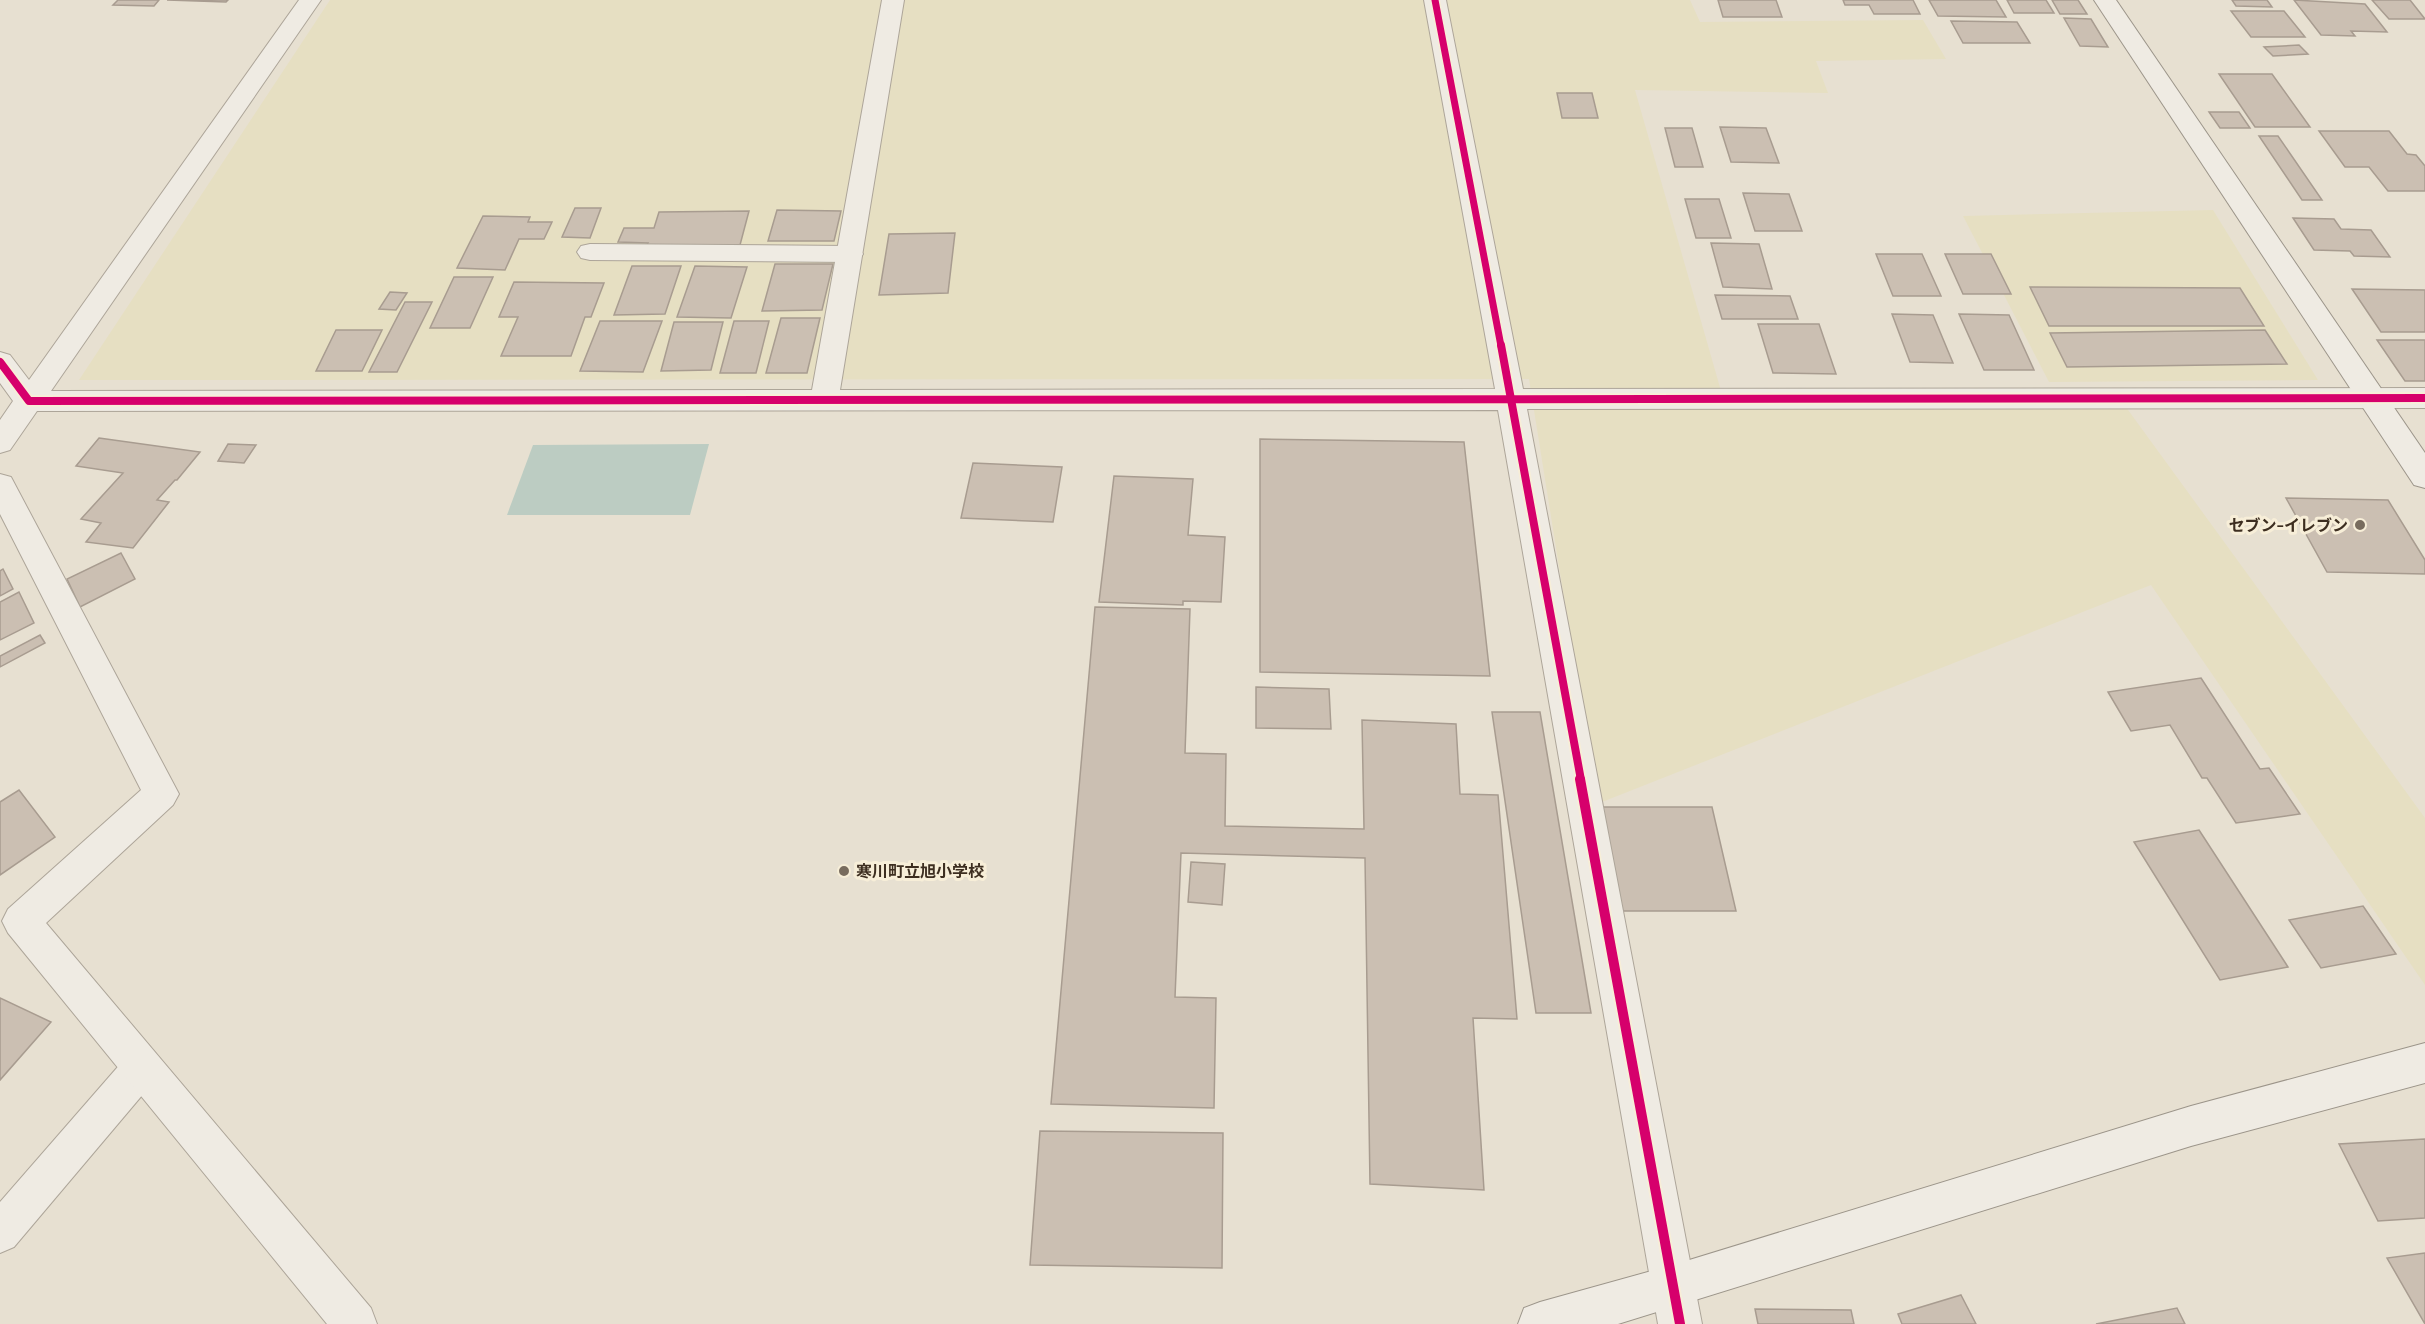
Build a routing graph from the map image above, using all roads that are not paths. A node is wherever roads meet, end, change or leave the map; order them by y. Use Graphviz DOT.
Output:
graph roads {
  1 [pos="310,0"];
  2 [pos="893,0"];
  3 [pos="1435,0"];
  4 [pos="2105,0"];
  5 [pos="590,252"];
  6 [pos="850,254"];
  7 [pos="0,362"];
  8 [pos="2371,398"];
  9 [pos="2425,398"];
  10 [pos="1511,399"];
  11 [pos="29,401"];
  12 [pos="824,401"];
  13 [pos="0,442"];
  14 [pos="2425,477"];
  15 [pos="0,485"];
  16 [pos="2425,1063"];
  17 [pos="142,1067"];
  18 [pos="0,1233"];
  19 [pos="1676,1306"];
  20 [pos="355,1324"];
  21 [pos="1540,1324"];
  1 -- 11 [label="street"];
  2 -- 6 [label="street"];
  3 -- 10 [label="street"];
  4 -- 8 [label="street"];
  5 -- 6 [label="lane"];
  6 -- 12 [label="street"];
  7 -- 11 [label="street"];
  8 -- 9 [label="street"];
  8 -- 10 [label="street"];
  8 -- 14 [label="street"];
  10 -- 12 [label="street"];
  10 -- 19 [label="street"];
  11 -- 12 [label="street"];
  11 -- 13 [label="street"];
  15 -- 17 [label="street"];
  16 -- 19 [label="street"];
  17 -- 18 [label="lane"];
  17 -- 20 [label="street"];
  19 -- 21 [label="street"];
}
